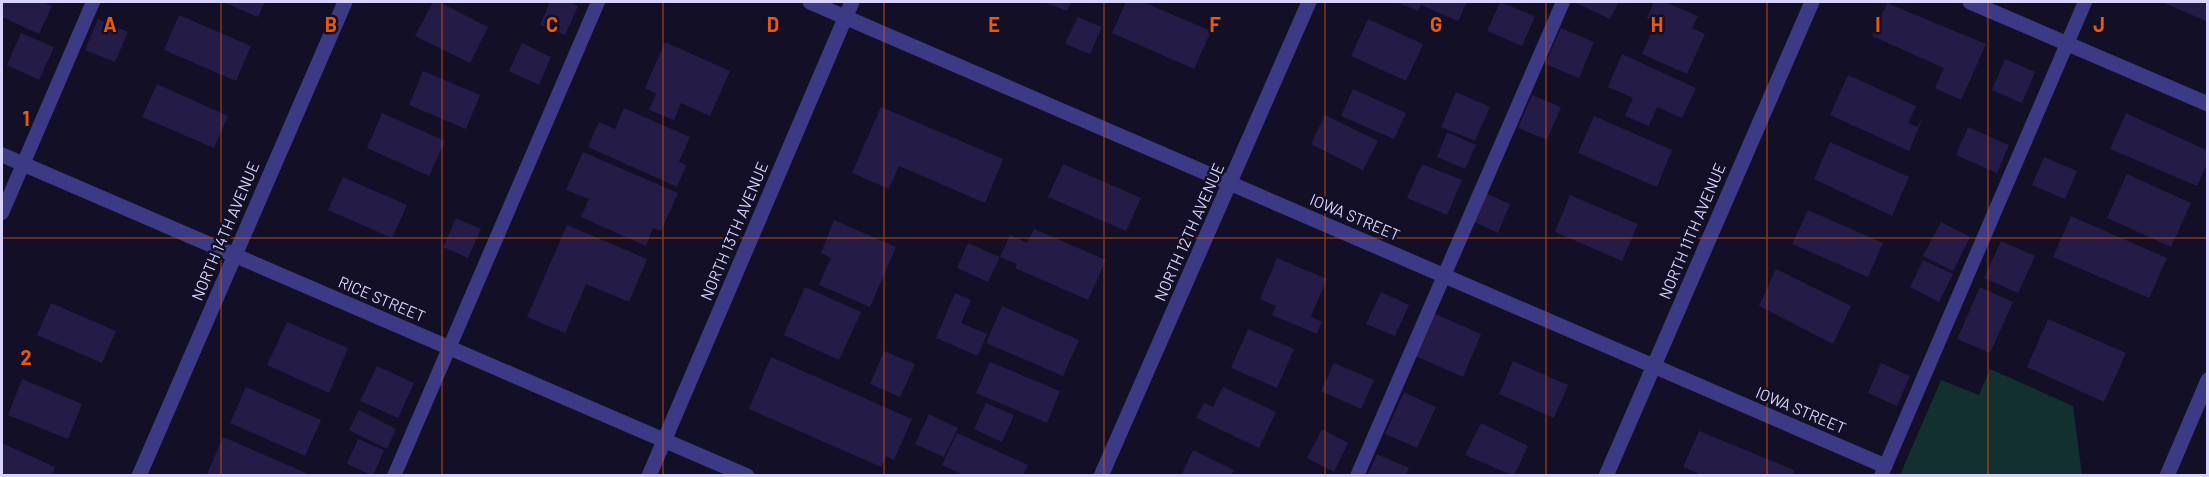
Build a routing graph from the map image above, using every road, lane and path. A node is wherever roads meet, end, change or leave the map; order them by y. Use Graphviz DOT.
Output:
graph roads {
  1 [pos="93,2"];
  2 [pos="345,2"];
  3 [pos="598,2"];
  4 [pos="810,2"];
  5 [pos="852,2"];
  6 [pos="1309,2"];
  7 [pos="1563,2"];
  8 [pos="1812,2"];
  9 [pos="1970,2"];
  10 [pos="2085,2"];
  11 [pos="846,17"];
  12 [pos="2067,43"];
  13 [pos="2208,104"];
  14 [pos="2,155"];
  15 [pos="23,164"];
  16 [pos="1231,183"];
  17 [pos="2,213"];
  18 [pos="234,255"];
  19 [pos="1445,276"];
  20 [pos="449,347"];
  21 [pos="1653,366"];
  22 [pos="2208,380"];
  23 [pos="664,440"];
  24 [pos="1883,471"];
  25 [pos="139,476"];
  26 [pos="394,476"];
  27 [pos="649,476"];
  28 [pos="747,476"];
  29 [pos="1101,476"];
  30 [pos="1357,476"];
  31 [pos="1606,476"];
  32 [pos="2167,476"];
  1 -- 15 [label="lane"];
  2 -- 18 [label="street, NORTH 14TH AVENUE"];
  3 -- 20 [label="lane"];
  4 -- 11 [label="street, IOWA STREET"];
  5 -- 11 [label="street, NORTH 13TH AVENUE"];
  6 -- 16 [label="street, NORTH 12TH AVENUE"];
  7 -- 19 [label="lane"];
  8 -- 21 [label="street, NORTH 11TH AVENUE"];
  9 -- 12 [label="street"];
  10 -- 12 [label="lane"];
  11 -- 16 [label="street, IOWA STREET"];
  11 -- 23 [label="street, NORTH 13TH AVENUE"];
  12 -- 13 [label="street"];
  12 -- 24 [label="lane"];
  14 -- 15 [label="street, RICE STREET"];
  15 -- 17 [label="lane"];
  15 -- 18 [label="street, RICE STREET"];
  16 -- 19 [label="street, IOWA STREET"];
  16 -- 29 [label="street, NORTH 12TH AVENUE"];
  18 -- 20 [label="street, RICE STREET"];
  18 -- 25 [label="street, NORTH 14TH AVENUE"];
  19 -- 21 [label="street, IOWA STREET"];
  19 -- 30 [label="lane"];
  20 -- 23 [label="street, RICE STREET"];
  20 -- 26 [label="lane"];
  21 -- 24 [label="street, IOWA STREET"];
  21 -- 31 [label="street, NORTH 11TH AVENUE"];
  22 -- 32 [label="street"];
  23 -- 27 [label="street, NORTH 13TH AVENUE"];
  23 -- 28 [label="street, RICE STREET"];
}
